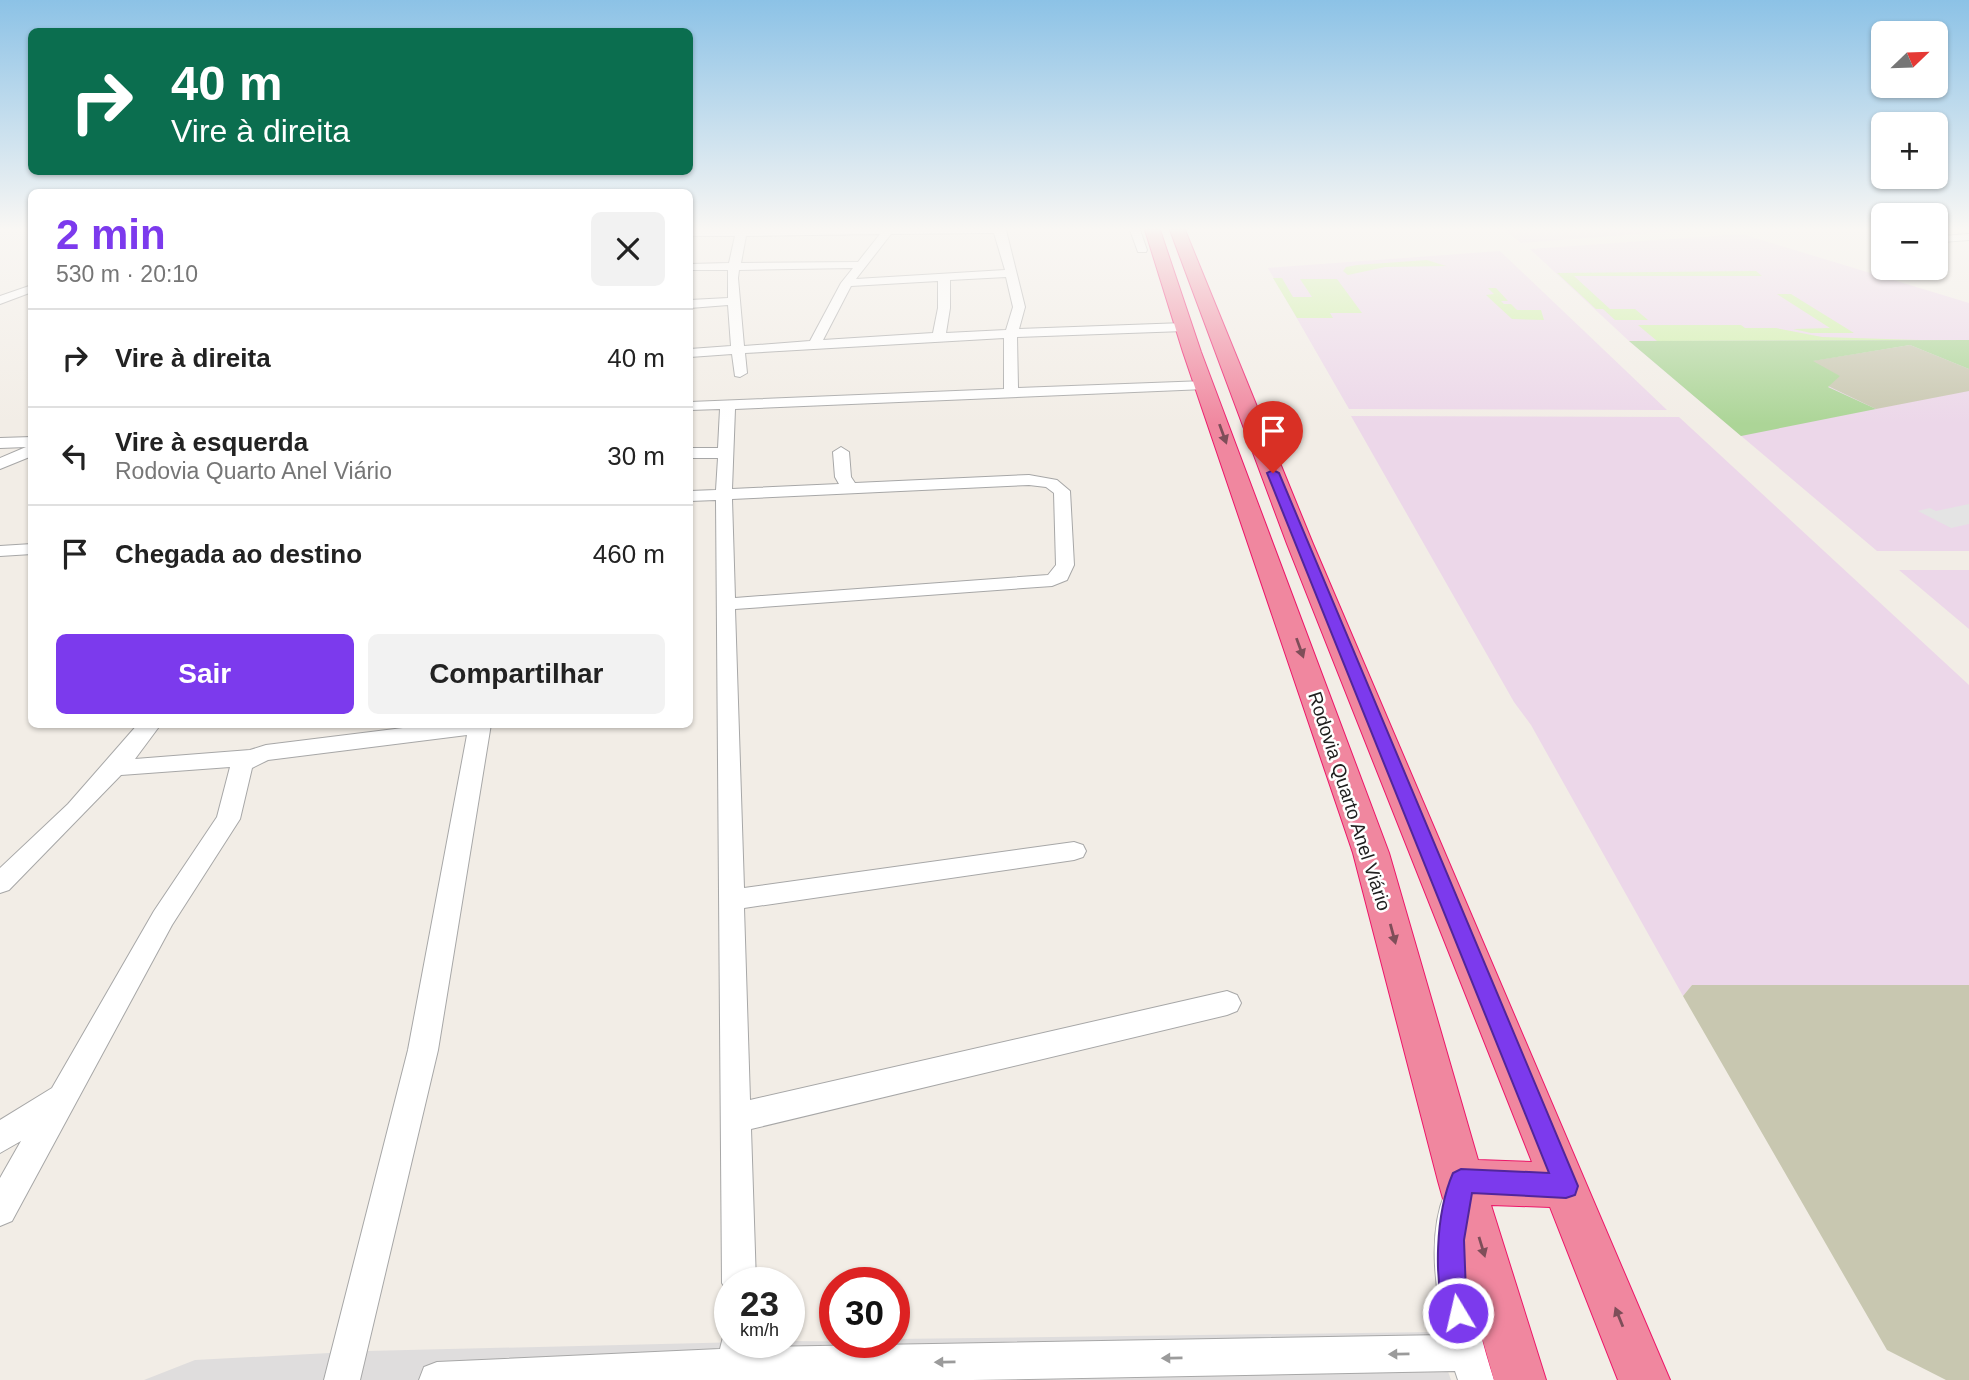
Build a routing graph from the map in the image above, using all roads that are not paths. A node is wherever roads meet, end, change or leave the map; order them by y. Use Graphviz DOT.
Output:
graph roads {
  1 [pos="734,294"];
  2 [pos="841,294"];
  3 [pos="944,294"];
  4 [pos="1016,294"];
  5 [pos="1174,294"];
  6 [pos="1192,294"];
  7 [pos="734,301"];
  8 [pos="693,304"];
  9 [pos="1011,333"];
  10 [pos="1186,335"];
  11 [pos="939,337"];
  12 [pos="1222,343"];
  13 [pos="815,344"];
  14 [pos="737,349"];
  15 [pos="693,353"];
  16 [pos="740,373"];
  17 [pos="1220,382"];
  18 [pos="1011,393"];
  19 [pos="728,404"];
  20 [pos="693,406"];
  21 [pos="28,442"];
  22 [pos="0,443"];
  23 [pos="28,452"];
  24 [pos="841,452"];
  25 [pos="693,453"];
  26 [pos="726,453"];
  27 [pos="0,464"];
  28 [pos="849,487"];
  29 [pos="724,493"];
  30 [pos="693,496"];
  31 [pos="28,549"];
  32 [pos="0,551"];
  33 [pos="726,604"];
  34 [pos="147,728"];
  35 [pos="457,728"];
  36 [pos="479,728"];
  37 [pos="250,758"];
  38 [pos="115,768"];
  39 [pos="1074,850"];
  40 [pos="0,883"];
  41 [pos="732,900"];
  42 [pos="1227,1003"];
  43 [pos="64,1093"];
  44 [pos="736,1118"];
  45 [pos="0,1138"];
  46 [pos="1461,1181"];
  47 [pos="1566,1186"];
  48 [pos="0,1210"];
  49 [pos="739,1267"];
  50 [pos="737,1363"];
  51 [pos="1472,1366"];
  52 [pos="342,1380"];
  53 [pos="438,1380"];
  54 [pos="1520,1380"];
  55 [pos="1644,1380"];
  1 -- 7 [label="street"];
  2 -- 13 [label="street"];
  3 -- 11 [label="street"];
  4 -- 9 [label="street"];
  5 -- 10 [label="highway, Rodovia Quarto Anel Viário"];
  6 -- 12 [label="highway, Rodovia Quarto Anel Viário"];
  7 -- 8 [label="street"];
  7 -- 14 [label="street"];
  9 -- 10 [label="street"];
  9 -- 11 [label="street"];
  9 -- 18 [label="street"];
  10 -- 12 [label="highway"];
  10 -- 17 [label="highway, Rodovia Quarto Anel Viário"];
  11 -- 13 [label="street"];
  12 -- 17 [label="highway, Rodovia Quarto Anel Viário"];
  13 -- 14 [label="street"];
  14 -- 15 [label="street"];
  14 -- 16 [label="street"];
  17 -- 18 [label="street"];
  17 -- 46 [label="highway, Rodovia Quarto Anel Viário, one-way"];
  17 -- 47 [label="highway, Rodovia Quarto Anel Viário"];
  18 -- 19 [label="street"];
  19 -- 20 [label="street"];
  19 -- 26 [label="street"];
  21 -- 22 [label="street"];
  23 -- 27 [label="street"];
  24 -- 28 [label="street"];
  25 -- 26 [label="street"];
  26 -- 29 [label="street"];
  28 -- 29 [label="street"];
  28 -- 33 [label="street"];
  29 -- 30 [label="street"];
  29 -- 33 [label="street"];
  31 -- 32 [label="street"];
  33 -- 41 [label="street"];
  34 -- 38 [label="street"];
  35 -- 37 [label="street"];
  36 -- 52 [label="street"];
  37 -- 38 [label="street"];
  37 -- 43 [label="street"];
  38 -- 40 [label="street"];
  39 -- 41 [label="street"];
  41 -- 44 [label="street"];
  42 -- 44 [label="street"];
  43 -- 45 [label="street"];
  43 -- 48 [label="street"];
  44 -- 49 [label="street"];
  46 -- 47 [label="highway"];
  46 -- 51 [label="street"];
  46 -- 54 [label="highway, Rodovia Quarto Anel Viário, one-way"];
  55 -- 47 [label="highway, Rodovia Quarto Anel Viário, one-way"];
  51 -- 50 [label="street, one-way"];
  50 -- 53 [label="street"];
}
